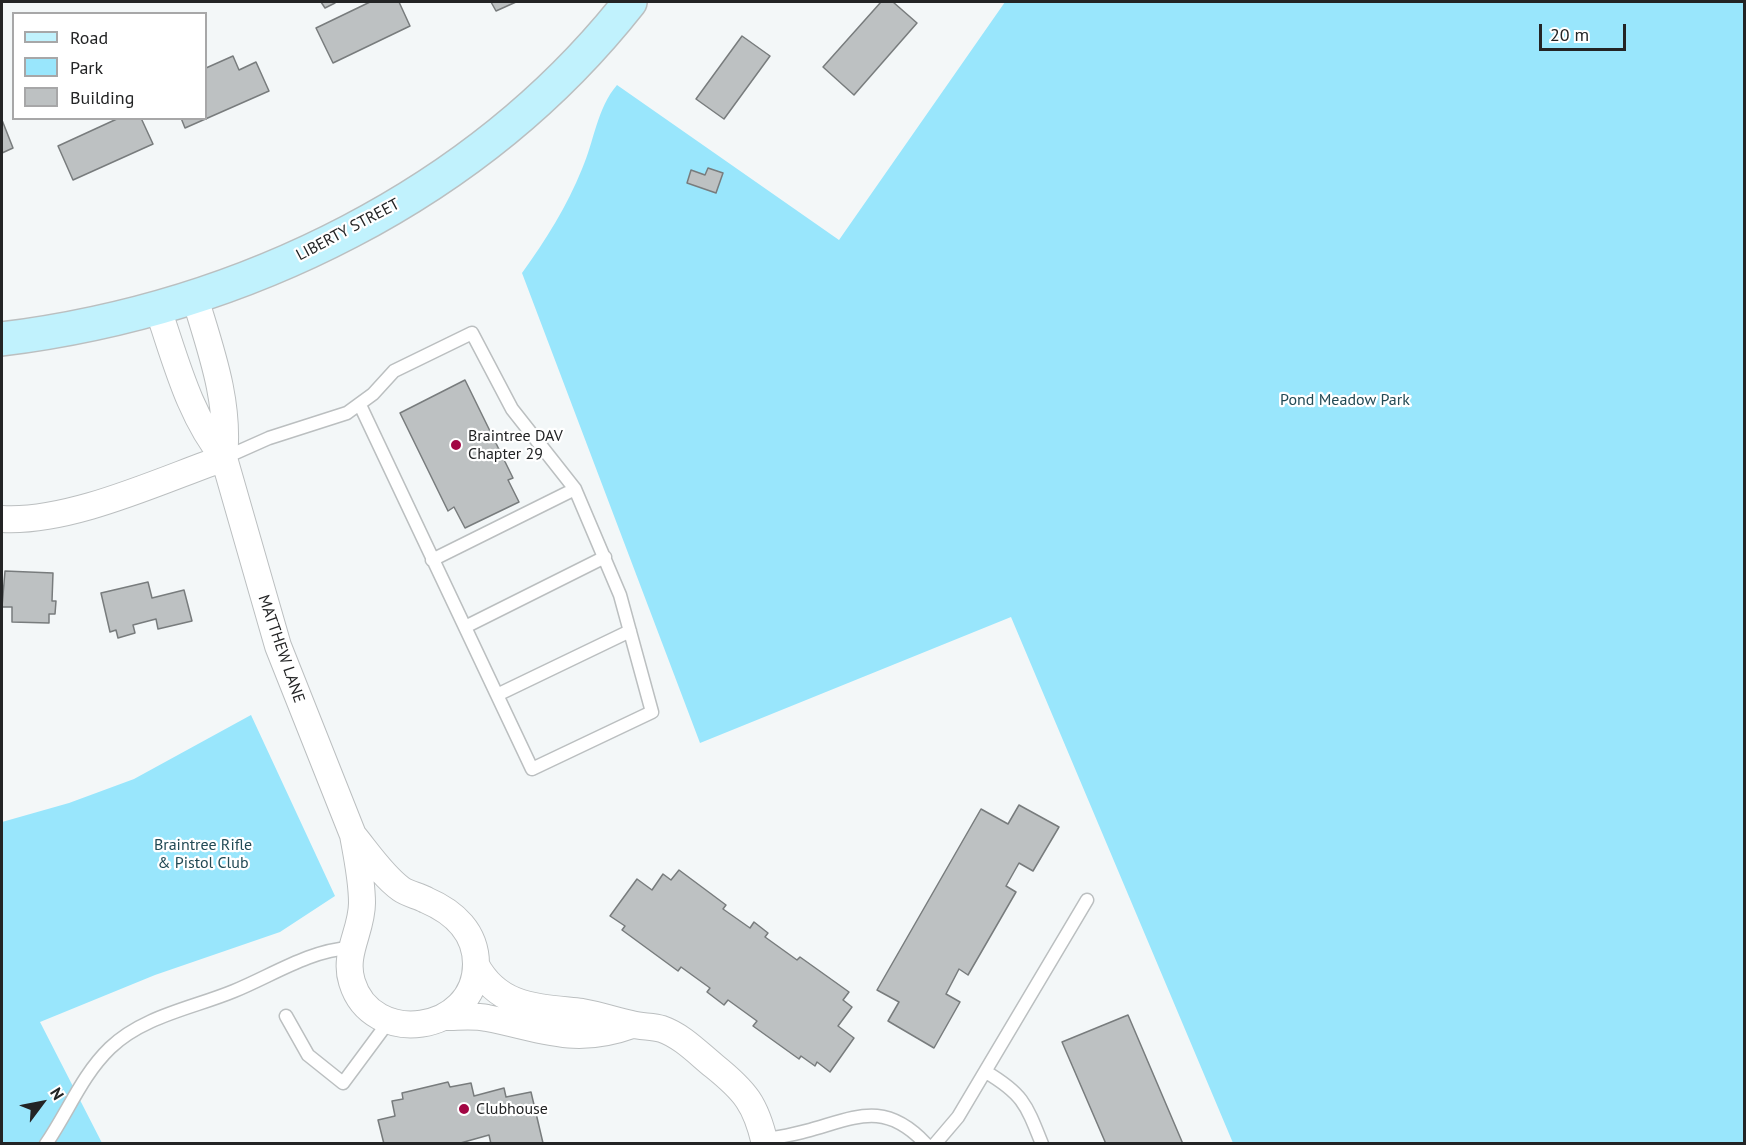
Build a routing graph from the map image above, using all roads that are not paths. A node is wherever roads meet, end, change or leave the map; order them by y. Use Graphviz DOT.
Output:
graph roads {
  1 [pos="630,2"];
  2 [pos="195,298"];
  3 [pos="158,309"];
  4 [pos="2,339"];
  5 [pos="360,405"];
  6 [pos="224,459"];
  7 [pos="575,489"];
  8 [pos="2,519"];
  9 [pos="605,556"];
  10 [pos="432,560"];
  11 [pos="465,627"];
  12 [pos="630,631"];
  13 [pos="497,695"];
  14 [pos="353,835"];
  15 [pos="1087,900"];
  16 [pos="350,948"];
  17 [pos="476,964"];
  18 [pos="286,1016"];
  19 [pos="445,1017"];
  20 [pos="389,1022"];
  21 [pos="632,1025"];
  22 [pos="986,1072"];
  23 [pos="764,1142"];
  24 [pos="46,1143"];
  25 [pos="926,1143"];
  26 [pos="935,1143"];
  27 [pos="1042,1143"];
  1 -- 2 [label="main road, LIBERTY STREET"];
  2 -- 3 [label="main road, LIBERTY STREET"];
  2 -- 6 [label="street, MATTHEW LANE"];
  3 -- 4 [label="main road, LIBERTY STREET"];
  3 -- 6 [label="street, MATTHEW LANE"];
  5 -- 6 [label="lane"];
  5 -- 7 [label="lane"];
  5 -- 10 [label="lane"];
  6 -- 8 [label="street"];
  6 -- 14 [label="street, MATTHEW LANE"];
  7 -- 9 [label="lane"];
  7 -- 10 [label="lane"];
  9 -- 11 [label="lane"];
  9 -- 12 [label="lane"];
  10 -- 11 [label="lane"];
  11 -- 13 [label="lane"];
  12 -- 13 [label="lane"];
  12 -- 13 [label="lane"];
  14 -- 16 [label="street"];
  14 -- 17 [label="street"];
  15 -- 22 [label="lane"];
  16 -- 20 [label="street"];
  16 -- 24 [label="lane"];
  17 -- 19 [label="street"];
  17 -- 21 [label="street"];
  18 -- 20 [label="lane"];
  19 -- 20 [label="street"];
  19 -- 21 [label="street"];
  21 -- 23 [label="street"];
  22 -- 26 [label="lane"];
  22 -- 27 [label="lane"];
  23 -- 25 [label="lane"];
}
